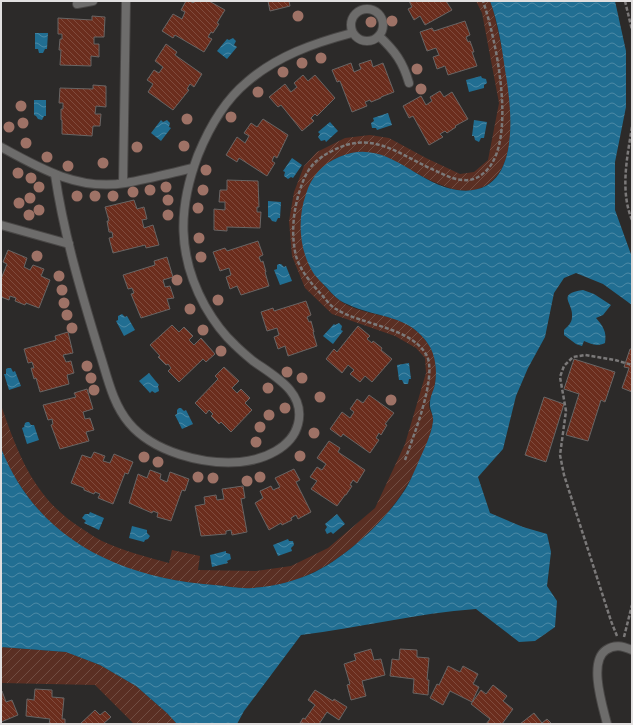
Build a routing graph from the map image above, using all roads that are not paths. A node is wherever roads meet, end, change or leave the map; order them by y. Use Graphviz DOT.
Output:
graph roads {
  1 [pos="93,1"];
  2 [pos="126,1"];
  3 [pos="77,4"];
  4 [pos="367,4"];
  5 [pos="352,33"];
  6 [pos="379,36"];
  7 [pos="409,83"];
  8 [pos="1,147"];
  9 [pos="194,168"];
  10 [pos="55,175"];
  11 [pos="123,183"];
  12 [pos="1,225"];
  13 [pos="69,244"];
  14 [pos="632,650"];
  15 [pos="607,724"];
  1 -- 3 [label="street"];
  2 -- 11 [label="street"];
  4 -- 5 [label="street"];
  4 -- 6 [label="street"];
  5 -- 6 [label="street"];
  5 -- 9 [label="street"];
  6 -- 7 [label="street"];
  8 -- 10 [label="street"];
  9 -- 11 [label="street"];
  9 -- 13 [label="street"];
  10 -- 11 [label="street"];
  10 -- 13 [label="street"];
  12 -- 13 [label="street"];
  14 -- 15 [label="street"];
}
